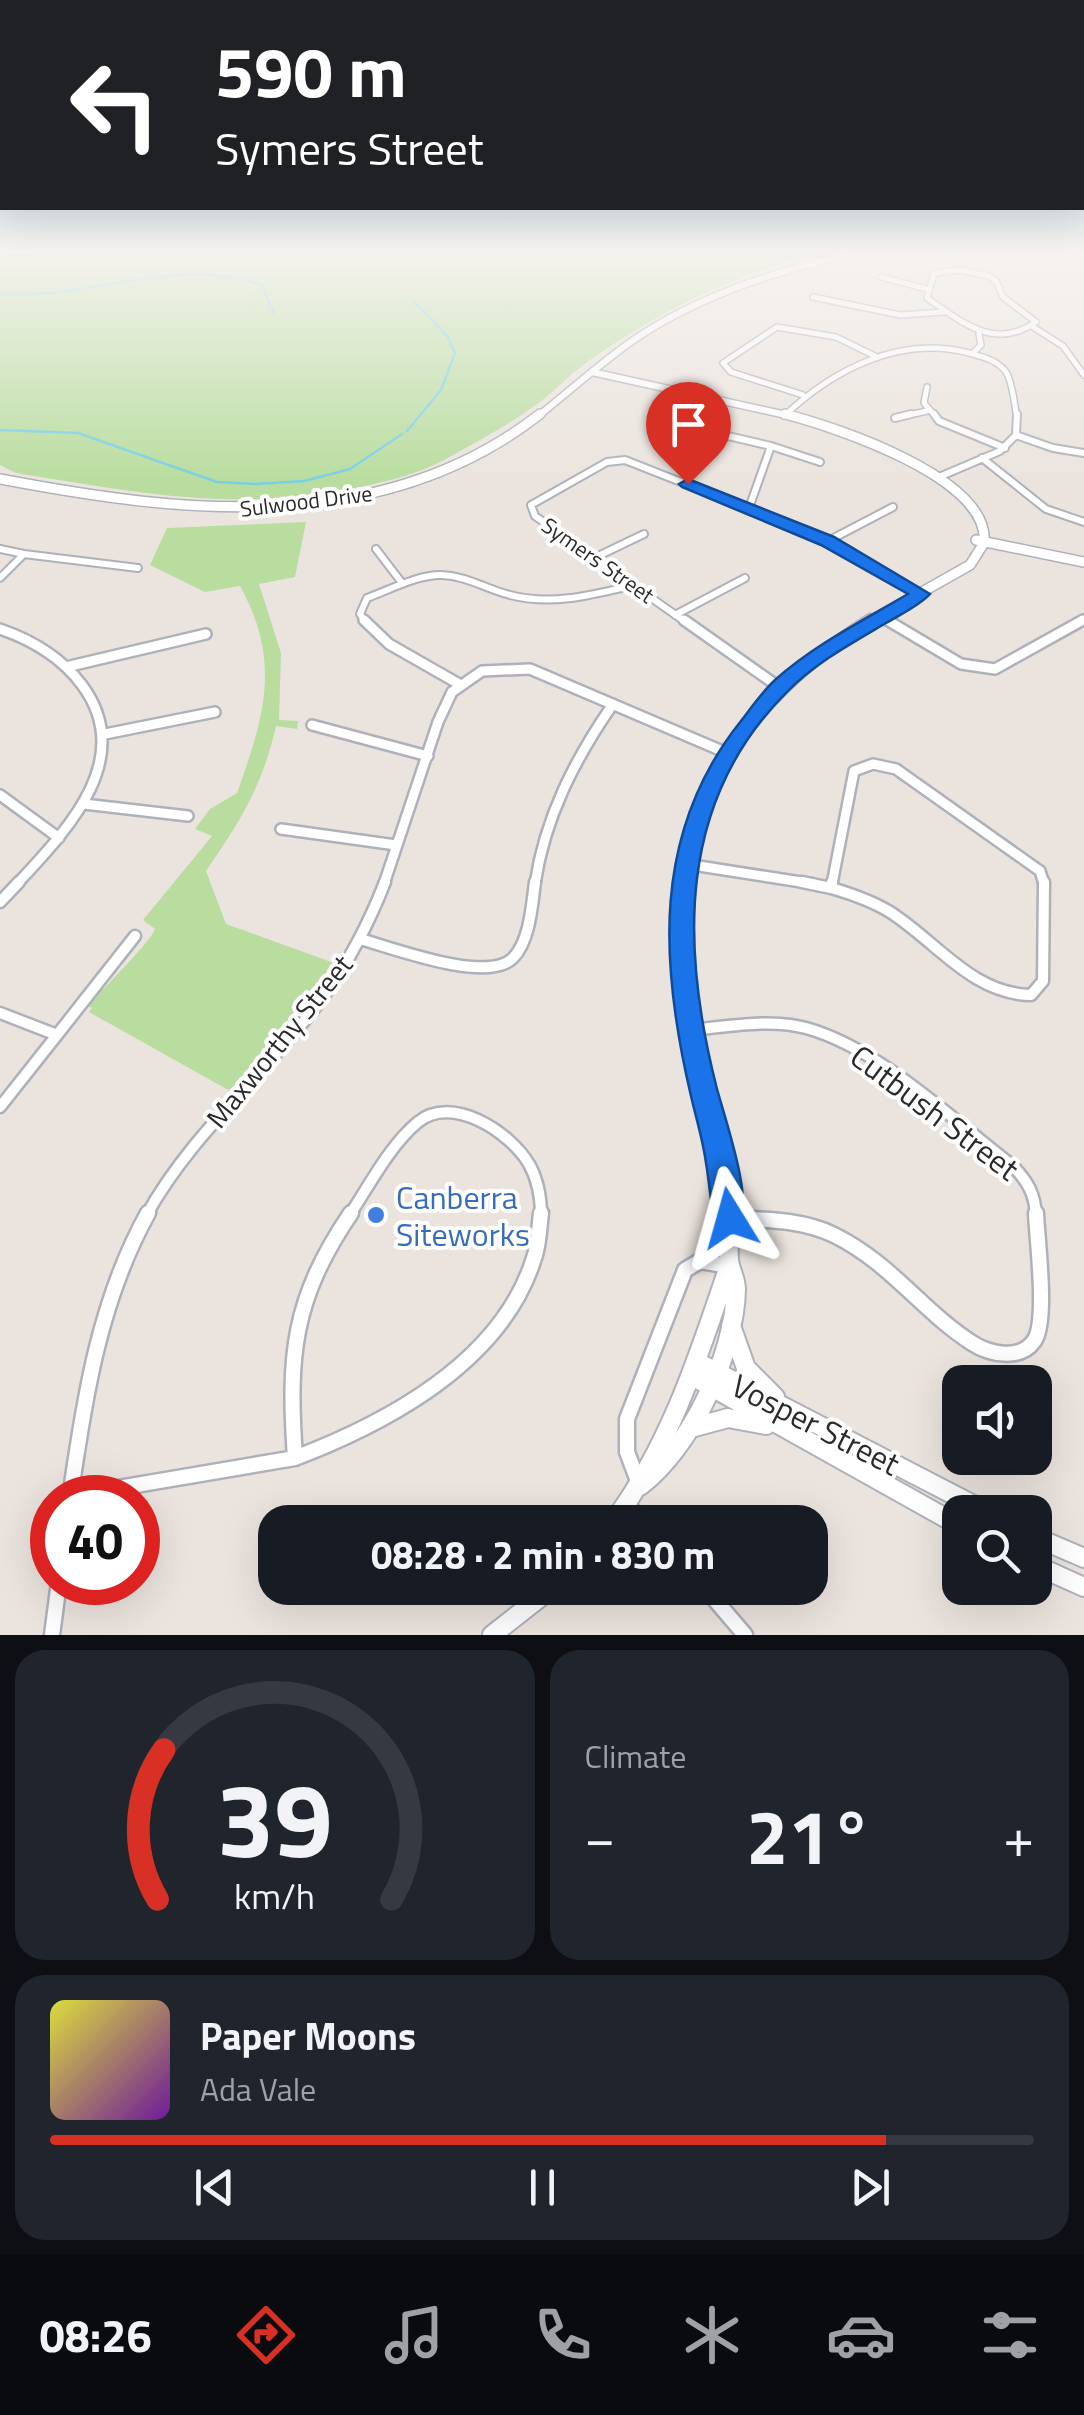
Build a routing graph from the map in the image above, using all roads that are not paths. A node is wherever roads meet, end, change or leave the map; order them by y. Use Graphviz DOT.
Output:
graph roads {
  1 [pos="652,329"];
  2 [pos="773,329"];
  3 [pos="790,329"];
  4 [pos="972,329"];
  5 [pos="1015,329"];
  6 [pos="1037,329"];
  7 [pos="979,334"];
  8 [pos="974,353"];
  9 [pos="877,357"];
  10 [pos="607,360"];
  11 [pos="592,372"];
  12 [pos="1084,374"];
  13 [pos="615,377"];
  14 [pos="927,386"];
  15 [pos="803,396"];
  16 [pos="928,410"];
  17 [pos="784,416"];
  18 [pos="895,418"];
  19 [pos="664,421"];
  20 [pos="1016,435"];
  21 [pos="771,446"];
  22 [pos="1004,448"];
  23 [pos="1084,454"];
  24 [pos="982,458"];
  25 [pos="820,462"];
  26 [pos="939,477"];
  27 [pos="0,479"];
  28 [pos="893,506"];
  29 [pos="749,508"];
  30 [pos="1084,522"];
  31 [pos="644,534"];
  32 [pos="982,536"];
  33 [pos="828,541"];
  34 [pos="1012,544"];
  35 [pos="0,549"];
  36 [pos="376,550"];
  37 [pos="982,553"];
  38 [pos="24,554"];
  39 [pos="594,558"];
  40 [pos="1084,560"];
  41 [pos="138,568"];
  42 [pos="954,574"];
  43 [pos="0,578"];
  44 [pos="745,578"];
  45 [pos="402,584"];
  46 [pos="634,586"];
  47 [pos="921,594"];
  48 [pos="676,614"];
  49 [pos="882,617"];
  50 [pos="1084,620"];
  51 [pos="0,629"];
  52 [pos="206,634"];
  53 [pos="66,666"];
  54 [pos="459,684"];
  55 [pos="779,687"];
  56 [pos="613,704"];
  57 [pos="215,712"];
  58 [pos="312,725"];
  59 [pos="104,734"];
  60 [pos="727,753"];
  61 [pos="428,756"];
  62 [pos="0,795"];
  63 [pos="84,804"];
  64 [pos="188,816"];
  65 [pos="282,829"];
  66 [pos="58,838"];
  67 [pos="396,845"];
  68 [pos="686,864"];
  69 [pos="831,889"];
  70 [pos="0,902"];
  71 [pos="135,936"];
  72 [pos="360,939"];
  73 [pos="0,1013"];
  74 [pos="689,1030"];
  75 [pos="57,1035"];
  76 [pos="0,1107"];
  77 [pos="730,1218"];
  78 [pos="729,1266"];
  79 [pos="730,1322"];
  80 [pos="695,1369"];
  81 [pos="713,1379"];
  82 [pos="790,1408"];
  83 [pos="691,1428"];
  84 [pos="794,1436"];
  85 [pos="295,1458"];
  86 [pos="75,1475"];
  87 [pos="160,1482"];
  88 [pos="640,1486"];
  89 [pos="956,1495"];
  90 [pos="627,1504"];
  91 [pos="942,1516"];
  92 [pos="1052,1544"];
  93 [pos="1084,1558"];
  94 [pos="1052,1572"];
  95 [pos="1084,1586"];
  96 [pos="56,1605"];
  97 [pos="530,1605"];
  98 [pos="719,1605"];
  99 [pos="52,1635"];
  100 [pos="492,1635"];
  101 [pos="744,1635"];
  1 -- 10 [label="street, Sulwood Drive"];
  2 -- 15 [label="street"];
  3 -- 9 [label="street"];
  4 -- 7 [label="street"];
  5 -- 7 [label="street"];
  6 -- 12 [label="street"];
  7 -- 8 [label="street"];
  8 -- 9 [label="street"];
  8 -- 20 [label="street"];
  9 -- 15 [label="street"];
  10 -- 11 [label="street, Sulwood Drive"];
  10 -- 13 [label="street"];
  11 -- 13 [label="street"];
  11 -- 27 [label="street, Sulwood Drive"];
  13 -- 17 [label="street"];
  14 -- 16 [label="street"];
  15 -- 17 [label="street"];
  16 -- 18 [label="street"];
  16 -- 22 [label="street"];
  17 -- 26 [label="street"];
  19 -- 21 [label="street"];
  20 -- 22 [label="street"];
  20 -- 23 [label="street"];
  21 -- 25 [label="street"];
  21 -- 29 [label="street"];
  22 -- 24 [label="street"];
  24 -- 26 [label="street"];
  24 -- 30 [label="street"];
  26 -- 32 [label="street"];
  28 -- 33 [label="street"];
  29 -- 33 [label="street, Symers Street"];
  29 -- 39 [label="street, Symers Street"];
  31 -- 39 [label="street"];
  32 -- 34 [label="street"];
  32 -- 34 [label="street"];
  32 -- 37 [label="street"];
  32 -- 42 [label="street"];
  33 -- 47 [label="street, Symers Street"];
  34 -- 37 [label="street"];
  34 -- 40 [label="street"];
  35 -- 38 [label="street"];
  36 -- 45 [label="street"];
  37 -- 42 [label="street"];
  38 -- 41 [label="street"];
  38 -- 43 [label="street"];
  39 -- 46 [label="street, Symers Street"];
  42 -- 47 [label="street"];
  44 -- 48 [label="street"];
  45 -- 46 [label="street"];
  45 -- 54 [label="street"];
  46 -- 48 [label="street, Symers Street"];
  47 -- 49 [label="street"];
  48 -- 55 [label="street, Symers Street"];
  49 -- 50 [label="street"];
  49 -- 55 [label="street"];
  51 -- 53 [label="street"];
  52 -- 53 [label="street"];
  53 -- 59 [label="street"];
  54 -- 56 [label="street"];
  54 -- 61 [label="street, Maxworthy Street"];
  55 -- 60 [label="street"];
  56 -- 60 [label="street"];
  56 -- 72 [label="street"];
  57 -- 59 [label="street"];
  58 -- 61 [label="street"];
  59 -- 63 [label="street"];
  60 -- 68 [label="street"];
  61 -- 67 [label="street, Maxworthy Street"];
  62 -- 66 [label="street"];
  63 -- 64 [label="street"];
  63 -- 66 [label="street"];
  65 -- 67 [label="street"];
  66 -- 70 [label="street"];
  67 -- 72 [label="street, Maxworthy Street"];
  68 -- 69 [label="street"];
  68 -- 74 [label="street"];
  69 -- 69 [label="street"];
  71 -- 75 [label="street"];
  72 -- 86 [label="street, Maxworthy Street"];
  73 -- 75 [label="street"];
  74 -- 77 [label="street"];
  74 -- 77 [label="street, Cutbush Street"];
  75 -- 76 [label="street"];
  77 -- 78 [label="street"];
  78 -- 79 [label="street"];
  78 -- 80 [label="street"];
  78 -- 88 [label="street"];
  79 -- 81 [label="street"];
  79 -- 82 [label="street"];
  80 -- 81 [label="street, Vosper Street"];
  80 -- 88 [label="street"];
  81 -- 82 [label="street, Vosper Street"];
  81 -- 83 [label="street"];
  81 -- 84 [label="street, Vosper Street"];
  82 -- 89 [label="street, Vosper Street"];
  83 -- 84 [label="street"];
  83 -- 88 [label="street"];
  84 -- 91 [label="street, Vosper Street"];
  85 -- 85 [label="street"];
  85 -- 87 [label="street"];
  88 -- 90 [label="street"];
  92 -- 93 [label="street"];
  94 -- 95 [label="street"];
  96 -- 99 [label="street"];
  97 -- 100 [label="street"];
  98 -- 101 [label="street"];
}
